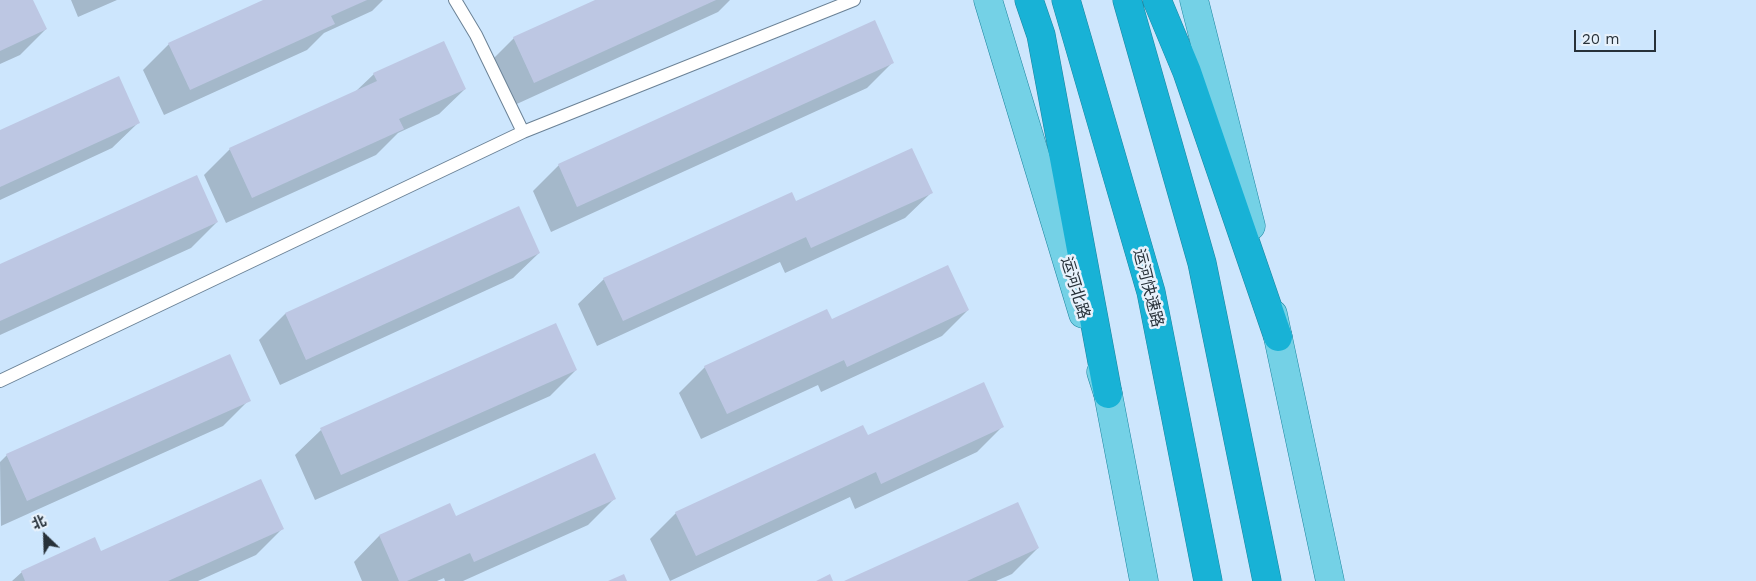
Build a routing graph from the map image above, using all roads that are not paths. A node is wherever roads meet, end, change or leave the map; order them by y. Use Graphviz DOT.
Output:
graph roads {
  1 [pos="455,0"];
  2 [pos="854,0"];
  3 [pos="988,0"];
  4 [pos="1029,0"];
  5 [pos="1066,0"];
  6 [pos="1127,0"];
  7 [pos="1157,0"];
  8 [pos="1194,0"];
  9 [pos="523,132"];
  10 [pos="1278,337"];
  11 [pos="0,381"];
  12 [pos="1108,394"];
  13 [pos="1144,581"];
  14 [pos="1208,581"];
  15 [pos="1267,581"];
  16 [pos="1330,581"];
  1 -- 9 [label="lane"];
  2 -- 9 [label="lane"];
  3 -- 12 [label="main road, 运河北路"];
  4 -- 12 [label="highway"];
  5 -- 14 [label="highway, 运河快速路"];
  6 -- 15 [label="highway"];
  7 -- 10 [label="highway"];
  8 -- 10 [label="main road"];
  9 -- 11 [label="lane"];
  10 -- 16 [label="main road"];
  12 -- 13 [label="main road, 运河北路"];
}
